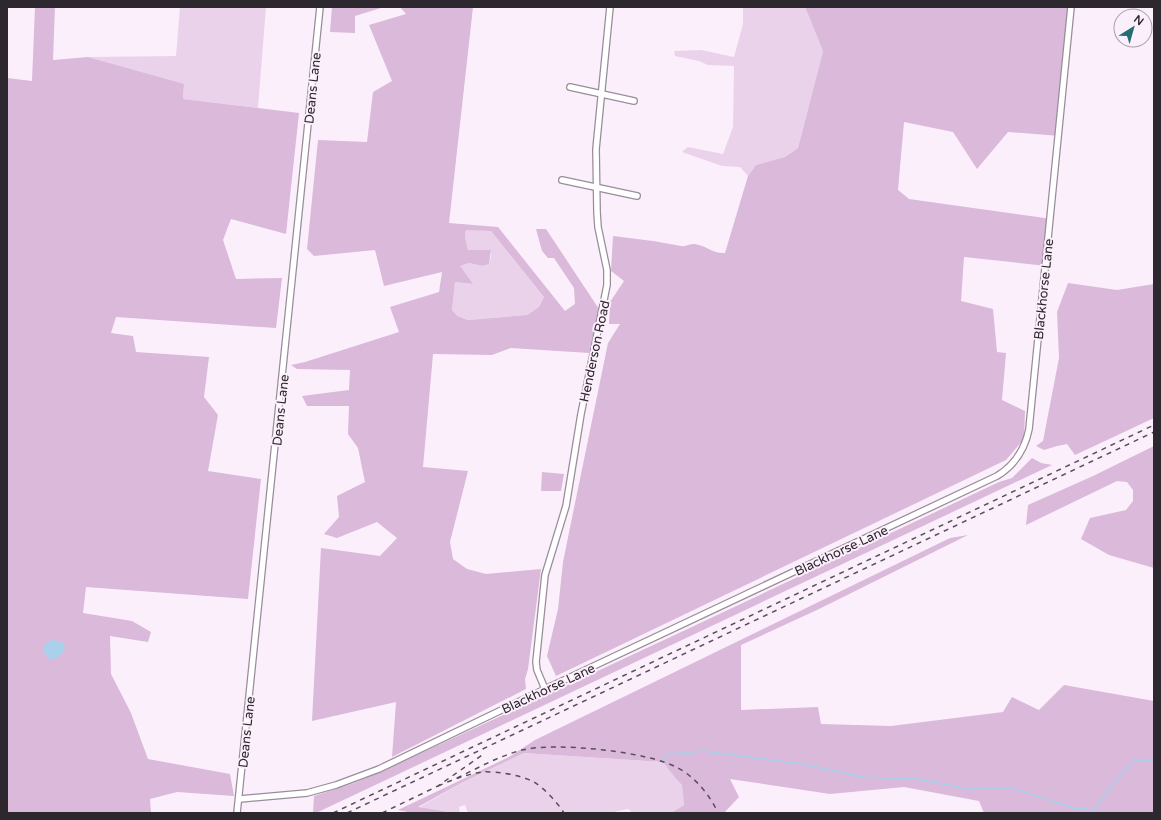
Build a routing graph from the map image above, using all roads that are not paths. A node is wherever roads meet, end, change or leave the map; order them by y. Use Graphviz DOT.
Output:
graph roads {
  1 [pos="320,7"];
  2 [pos="610,7"];
  3 [pos="1071,7"];
  4 [pos="570,87"];
  5 [pos="601,94"];
  6 [pos="634,101"];
  7 [pos="562,180"];
  8 [pos="596,188"];
  9 [pos="638,196"];
  10 [pos="545,689"];
  11 [pos="240,799"];
  12 [pos="238,813"];
  1 -- 11 [label="street, Deans Lane"];
  2 -- 5 [label="street, Henderson Road"];
  3 -- 10 [label="street, Blackhorse Lane"];
  4 -- 5 [label="street"];
  5 -- 6 [label="street"];
  5 -- 8 [label="street, Henderson Road"];
  7 -- 8 [label="street"];
  8 -- 9 [label="street"];
  8 -- 10 [label="street, Henderson Road"];
  10 -- 11 [label="street, Blackhorse Lane"];
  11 -- 12 [label="street, Deans Lane"];
}
